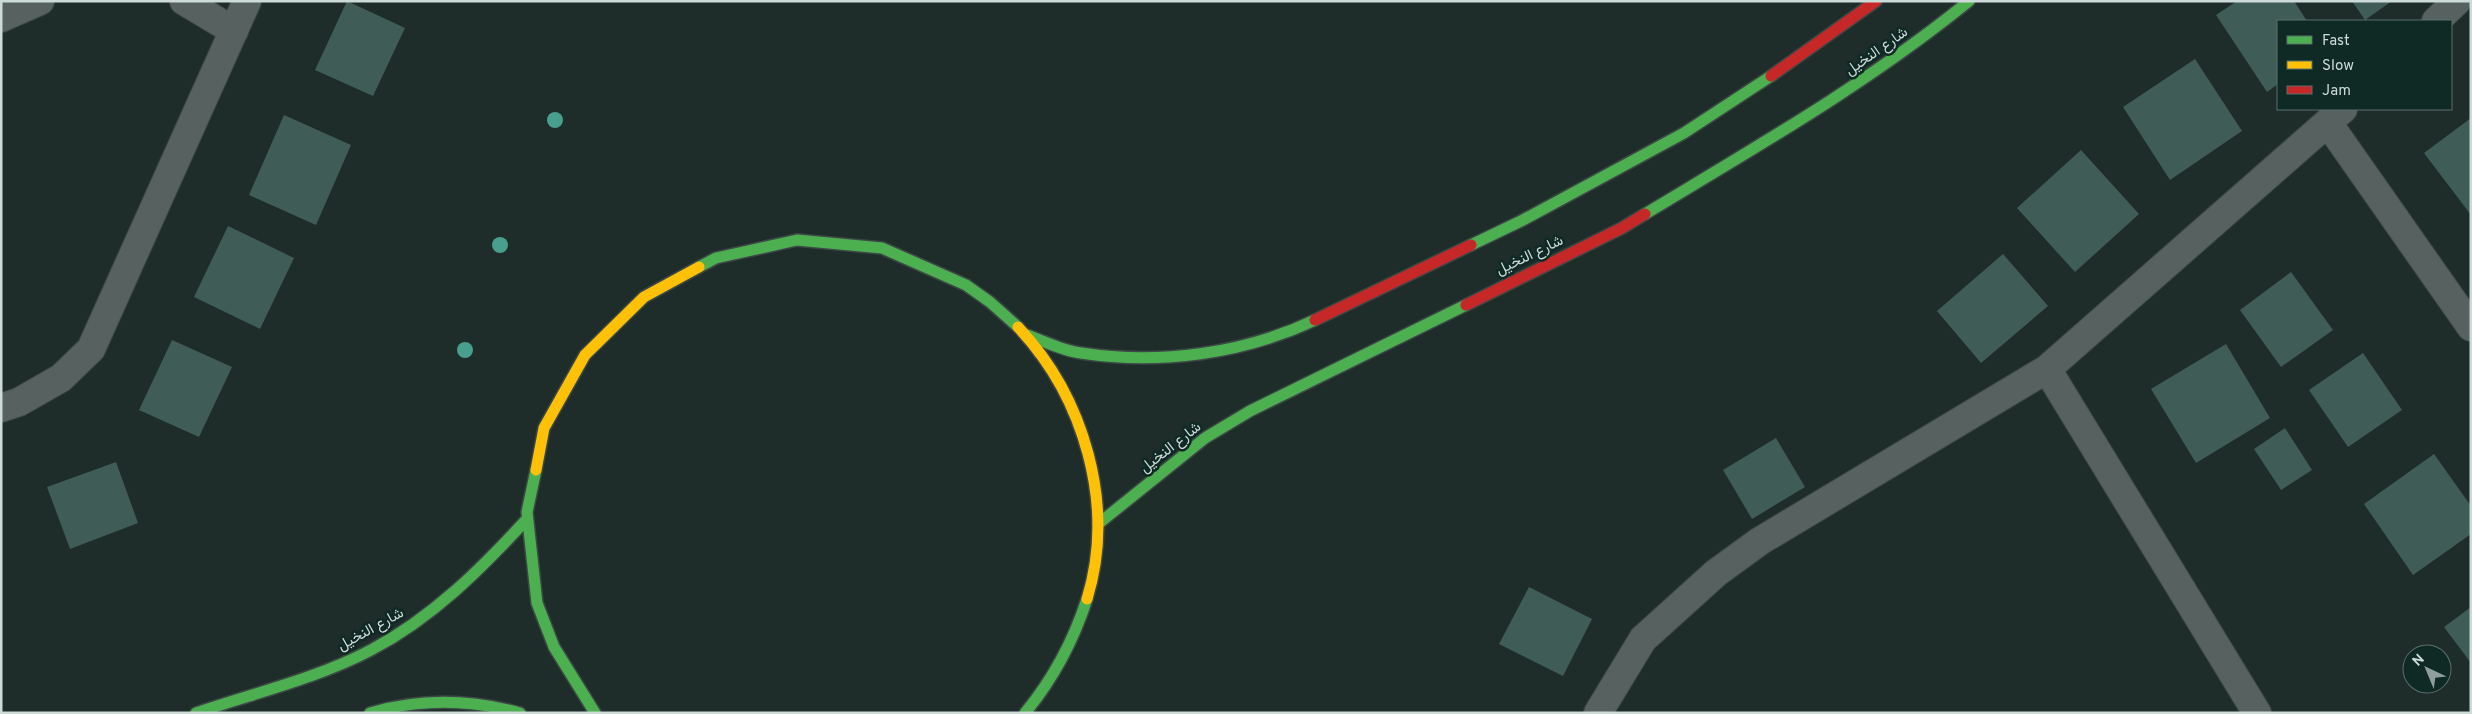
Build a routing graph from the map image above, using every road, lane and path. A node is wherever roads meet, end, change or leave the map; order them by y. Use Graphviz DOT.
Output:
graph roads {
  1 [pos="40,1"];
  2 [pos="184,1"];
  3 [pos="247,1"];
  4 [pos="1876,1"];
  5 [pos="1969,1"];
  6 [pos="2457,1"];
  7 [pos="1,18"];
  8 [pos="2437,20"];
  9 [pos="234,31"];
  10 [pos="2335,116"];
  11 [pos="2471,327"];
  12 [pos="1027,335"];
  13 [pos="2047,369"];
  14 [pos="1,408"];
  15 [pos="527,519"];
  16 [pos="1098,524"];
  17 [pos="196,713"];
  18 [pos="370,713"];
  19 [pos="520,713"];
  20 [pos="595,713"];
  21 [pos="1025,713"];
  22 [pos="1598,713"];
  23 [pos="2257,713"];
  1 -- 7 [label="street"];
  2 -- 9 [label="street"];
  3 -- 9 [label="street"];
  4 -- 12 [label="main road"];
  5 -- 16 [label="main road, شارع النخيل"];
  6 -- 8 [label="street"];
  9 -- 14 [label="street"];
  10 -- 11 [label="street"];
  10 -- 13 [label="street"];
  12 -- 15 [label="main road"];
  12 -- 16 [label="main road"];
  13 -- 22 [label="street"];
  13 -- 23 [label="street"];
  15 -- 17 [label="main road, شارع النخيل"];
  15 -- 20 [label="main road"];
  16 -- 21 [label="main road"];
  18 -- 19 [label="main road"];
}
